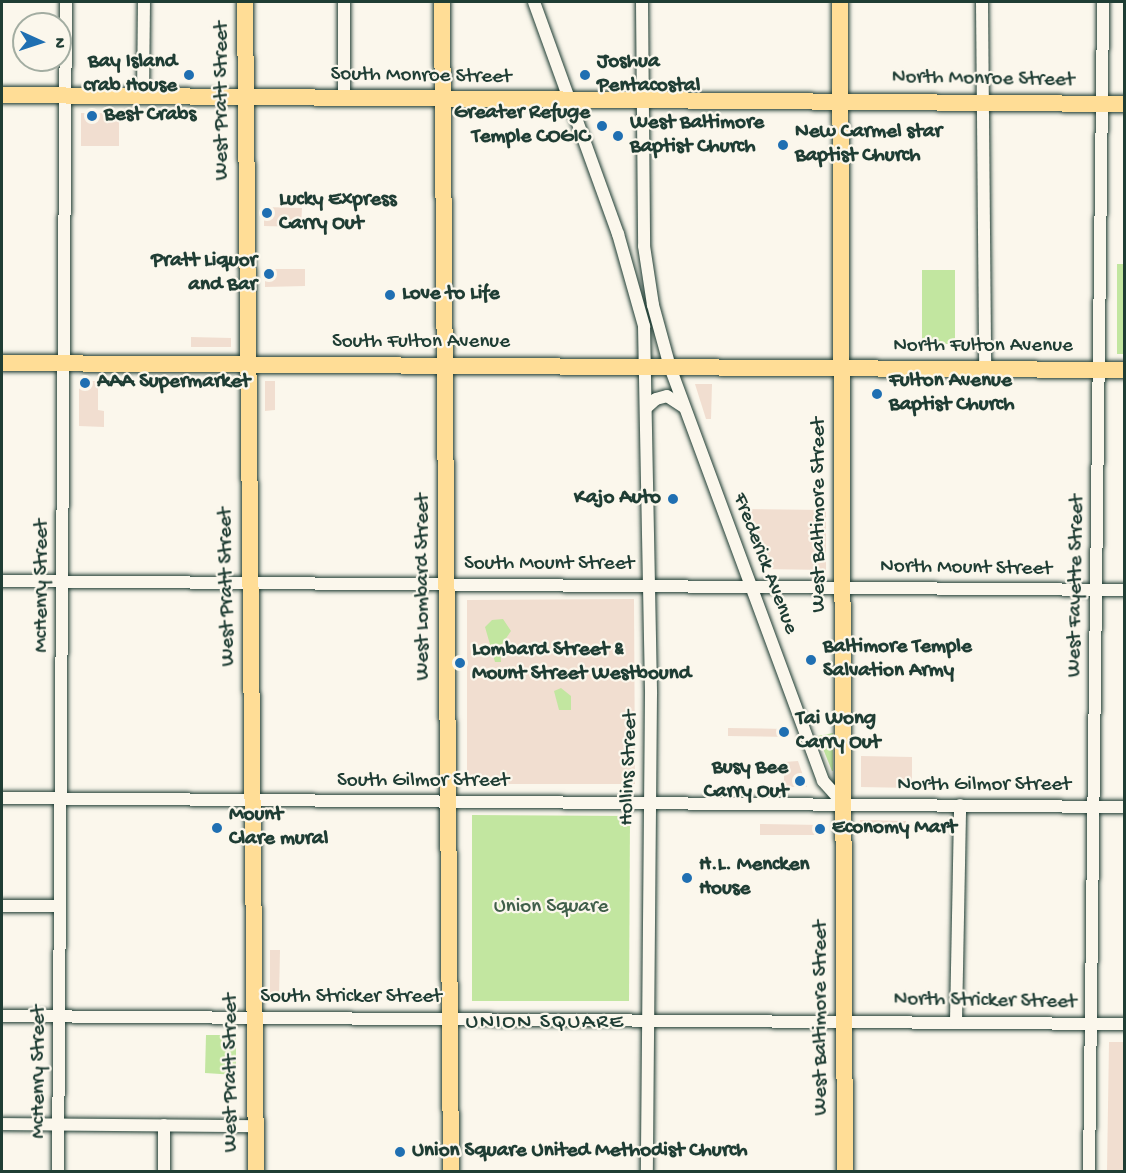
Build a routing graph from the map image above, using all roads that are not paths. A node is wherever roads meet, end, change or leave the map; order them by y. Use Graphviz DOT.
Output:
graph roads {
  1 [pos="66,2"];
  2 [pos="144,2"];
  3 [pos="245,2"];
  4 [pos="344,2"];
  5 [pos="442,2"];
  6 [pos="534,2"];
  7 [pos="642,2"];
  8 [pos="840,2"];
  9 [pos="982,2"];
  10 [pos="1103,2"];
  11 [pos="2,95"];
  12 [pos="65,96"];
  13 [pos="143,96"];
  14 [pos="246,97"];
  15 [pos="344,98"];
  16 [pos="444,100"];
  17 [pos="570,100"];
  18 [pos="643,101"];
  19 [pos="840,102"];
  20 [pos="984,103"];
  21 [pos="1101,104"];
  22 [pos="1125,104"];
  23 [pos="2,363"];
  24 [pos="64,364"];
  25 [pos="248,365"];
  26 [pos="446,366"];
  27 [pos="646,367"];
  28 [pos="670,367"];
  29 [pos="840,368"];
  30 [pos="985,369"];
  31 [pos="1099,370"];
  32 [pos="1125,370"];
  33 [pos="646,408"];
  34 [pos="685,408"];
  35 [pos="2,581"];
  36 [pos="63,582"];
  37 [pos="250,583"];
  38 [pos="447,584"];
  39 [pos="650,585"];
  40 [pos="752,586"];
  41 [pos="844,587"];
  42 [pos="1096,589"];
  43 [pos="1125,590"];
  44 [pos="2,798"];
  45 [pos="61,799"];
  46 [pos="253,801"];
  47 [pos="449,801"];
  48 [pos="649,803"];
  49 [pos="844,804"];
  50 [pos="960,805"];
  51 [pos="1093,806"];
  52 [pos="1125,807"];
  53 [pos="2,906"];
  54 [pos="60,906"];
  55 [pos="2,1016"];
  56 [pos="60,1016"];
  57 [pos="255,1017"];
  58 [pos="450,1017"];
  59 [pos="647,1018"];
  60 [pos="845,1019"];
  61 [pos="957,1021"];
  62 [pos="1091,1024"];
  63 [pos="1125,1024"];
  64 [pos="2,1124"];
  65 [pos="59,1124"];
  66 [pos="164,1125"];
  67 [pos="255,1126"];
  68 [pos="58,1172"];
  69 [pos="164,1172"];
  70 [pos="256,1172"];
  71 [pos="451,1172"];
  72 [pos="647,1172"];
  73 [pos="845,1172"];
  74 [pos="1089,1172"];
  1 -- 12 [label="street, McHenry Street"];
  2 -- 13 [label="street"];
  3 -- 14 [label="main road, West Pratt Street"];
  4 -- 15 [label="street"];
  5 -- 16 [label="main road, West Lombard Street"];
  6 -- 17 [label="street"];
  7 -- 18 [label="street"];
  8 -- 19 [label="main road, West Baltimore Street"];
  9 -- 20 [label="street"];
  10 -- 21 [label="street, West Fayette Street"];
  11 -- 12 [label="main road, South Monroe Street"];
  12 -- 13 [label="main road, South Monroe Street"];
  12 -- 24 [label="street, McHenry Street"];
  13 -- 14 [label="main road, South Monroe Street"];
  14 -- 15 [label="main road, South Monroe Street"];
  14 -- 25 [label="main road, West Pratt Street"];
  15 -- 16 [label="main road, South Monroe Street"];
  16 -- 17 [label="main road, South Monroe Street"];
  16 -- 26 [label="main road, West Lombard Street"];
  17 -- 18 [label="main road, South Monroe Street"];
  17 -- 27 [label="street"];
  18 -- 19 [label="main road, South Monroe Street"];
  18 -- 28 [label="street"];
  19 -- 20 [label="main road, North Monroe Street"];
  19 -- 29 [label="main road, West Baltimore Street"];
  20 -- 21 [label="main road, North Monroe Street"];
  20 -- 30 [label="street"];
  21 -- 22 [label="main road, North Monroe Street"];
  21 -- 31 [label="street, West Fayette Street"];
  23 -- 24 [label="main road, South Fulton Avenue"];
  24 -- 25 [label="main road, South Fulton Avenue"];
  24 -- 36 [label="street, McHenry Street"];
  25 -- 26 [label="main road, South Fulton Avenue"];
  25 -- 37 [label="main road, West Pratt Street"];
  26 -- 27 [label="main road, South Fulton Avenue"];
  26 -- 38 [label="main road, West Lombard Street"];
  27 -- 28 [label="main road, South Fulton Avenue"];
  27 -- 33 [label="street, Hollins Street"];
  28 -- 29 [label="main road, South Fulton Avenue"];
  28 -- 34 [label="street, Frederick Avenue"];
  29 -- 30 [label="main road, North Fulton Avenue"];
  29 -- 41 [label="main road, West Baltimore Street"];
  30 -- 31 [label="main road, North Fulton Avenue"];
  31 -- 32 [label="main road, North Fulton Avenue"];
  31 -- 42 [label="street, West Fayette Street"];
  33 -- 34 [label="street"];
  33 -- 39 [label="street, Hollins Street"];
  34 -- 40 [label="street, Frederick Avenue"];
  35 -- 36 [label="street, South Mount Street"];
  36 -- 37 [label="street, South Mount Street"];
  36 -- 45 [label="street, McHenry Street"];
  37 -- 38 [label="street, South Mount Street"];
  37 -- 46 [label="main road, West Pratt Street"];
  38 -- 39 [label="street, South Mount Street"];
  38 -- 47 [label="main road, West Lombard Street"];
  39 -- 40 [label="street, South Mount Street"];
  39 -- 48 [label="street, Hollins Street"];
  40 -- 41 [label="street, South Mount Street"];
  40 -- 49 [label="street, Frederick Avenue"];
  41 -- 42 [label="street, North Mount Street"];
  41 -- 49 [label="main road, West Baltimore Street"];
  42 -- 43 [label="street, North Mount Street"];
  42 -- 51 [label="street, West Fayette Street"];
  44 -- 45 [label="street, South Gilmor Street"];
  45 -- 46 [label="street, South Gilmor Street"];
  45 -- 54 [label="street, McHenry Street"];
  46 -- 47 [label="street, South Gilmor Street"];
  46 -- 57 [label="main road, West Pratt Street"];
  47 -- 48 [label="street, South Gilmor Street"];
  47 -- 58 [label="main road, West Lombard Street"];
  48 -- 49 [label="street, South Gilmor Street"];
  48 -- 59 [label="street, Hollins Street"];
  49 -- 50 [label="street, North Gilmor Street"];
  49 -- 60 [label="main road, West Baltimore Street"];
  50 -- 51 [label="street, North Gilmor Street"];
  50 -- 61 [label="street"];
  51 -- 52 [label="street, North Gilmor Street"];
  51 -- 62 [label="street, West Fayette Street"];
  53 -- 54 [label="street"];
  54 -- 56 [label="street, McHenry Street"];
  55 -- 56 [label="street, South Stricker Street"];
  56 -- 57 [label="street, South Stricker Street"];
  56 -- 65 [label="street, McHenry Street"];
  57 -- 58 [label="street, South Stricker Street"];
  57 -- 67 [label="main road, West Pratt Street"];
  58 -- 59 [label="street, South Stricker Street"];
  58 -- 71 [label="main road, West Lombard Street"];
  59 -- 60 [label="street, South Stricker Street"];
  59 -- 72 [label="street, Hollins Street"];
  60 -- 61 [label="street, North Stricker Street"];
  60 -- 73 [label="main road, West Baltimore Street"];
  61 -- 62 [label="street, North Stricker Street"];
  62 -- 63 [label="street, North Stricker Street"];
  62 -- 74 [label="street, West Fayette Street"];
  64 -- 65 [label="street"];
  65 -- 66 [label="street"];
  65 -- 68 [label="street, McHenry Street"];
  66 -- 67 [label="street"];
  66 -- 69 [label="street"];
  67 -- 70 [label="main road, West Pratt Street"];
}
